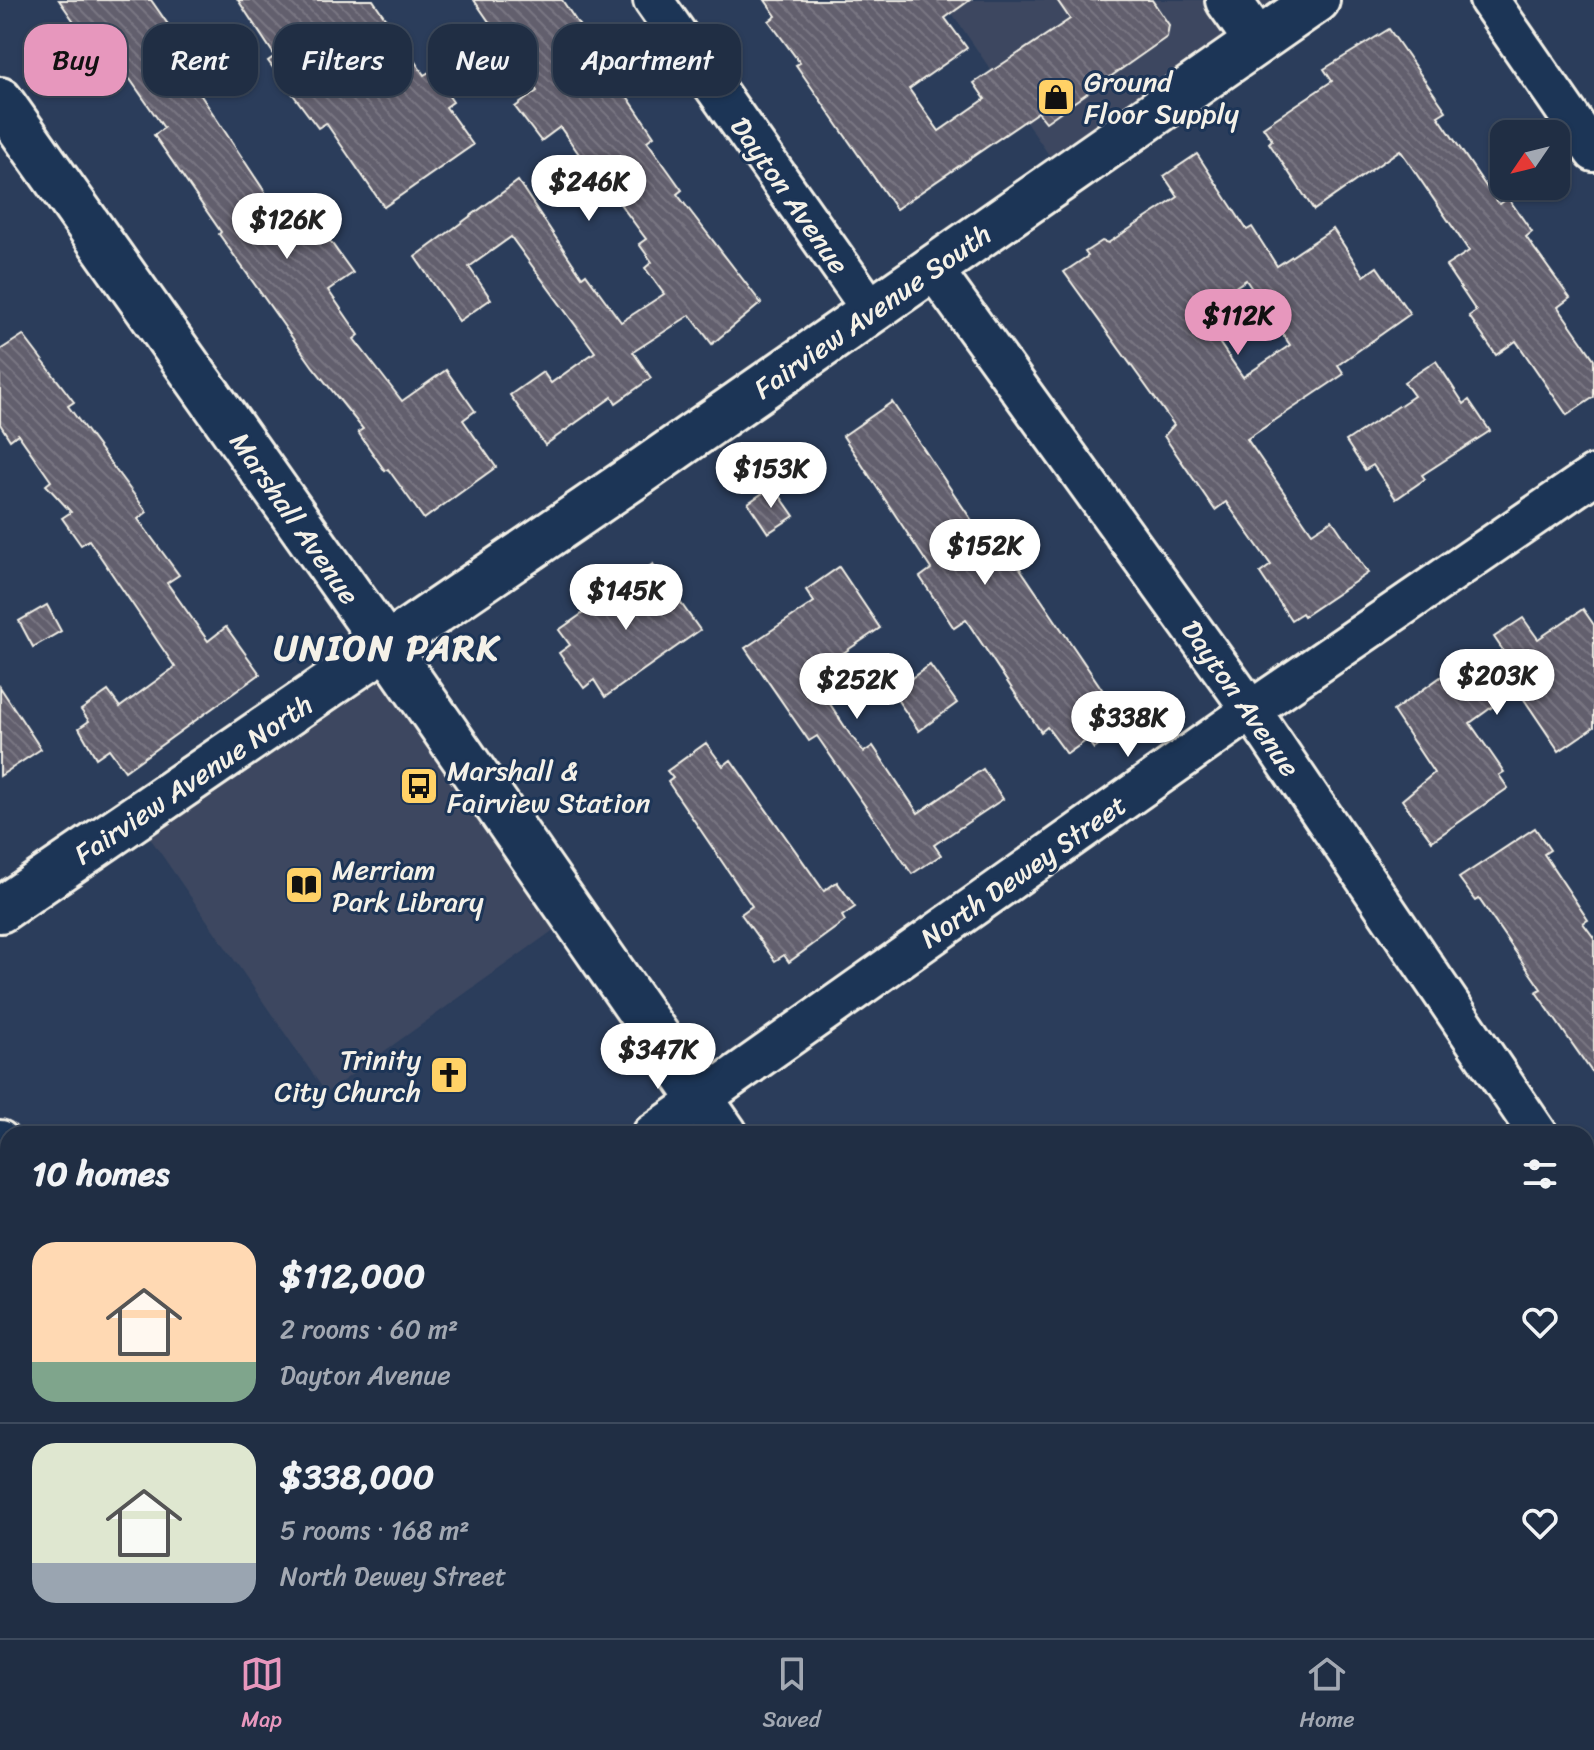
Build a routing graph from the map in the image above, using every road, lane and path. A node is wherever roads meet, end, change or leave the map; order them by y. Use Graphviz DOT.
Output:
graph roads {
  1 [pos="653,0"];
  2 [pos="1228,0"];
  3 [pos="1317,0"];
  4 [pos="1489,0"];
  5 [pos="1257,41"];
  6 [pos="0,100"];
  7 [pos="1594,152"];
  8 [pos="933,269"];
  9 [pos="872,311"];
  10 [pos="1594,475"];
  11 [pos="387,647"];
  12 [pos="1251,710"];
  13 [pos="0,910"];
  14 [pos="700,1099"];
  15 [pos="663,1126"];
  16 [pos="719,1126"];
  17 [pos="1533,1126"];
  1 -- 9 [label="street, Dayton Avenue"];
  2 -- 5 [label="street"];
  3 -- 5 [label="street, Fairview Avenue South"];
  4 -- 7 [label="street"];
  5 -- 8 [label="street, Fairview Avenue South"];
  6 -- 11 [label="street, Marshall Avenue"];
  8 -- 9 [label="street, Fairview Avenue South"];
  8 -- 12 [label="street, Dayton Avenue"];
  9 -- 11 [label="street, Fairview Avenue South"];
  10 -- 12 [label="street, North Dewey Street"];
  11 -- 13 [label="street, Fairview Avenue North"];
  11 -- 14 [label="street, Marshall Avenue"];
  12 -- 14 [label="street, North Dewey Street"];
  12 -- 17 [label="street, Dayton Avenue"];
  14 -- 15 [label="street, North Dewey Street"];
  14 -- 16 [label="street, Marshall Avenue"];
}
